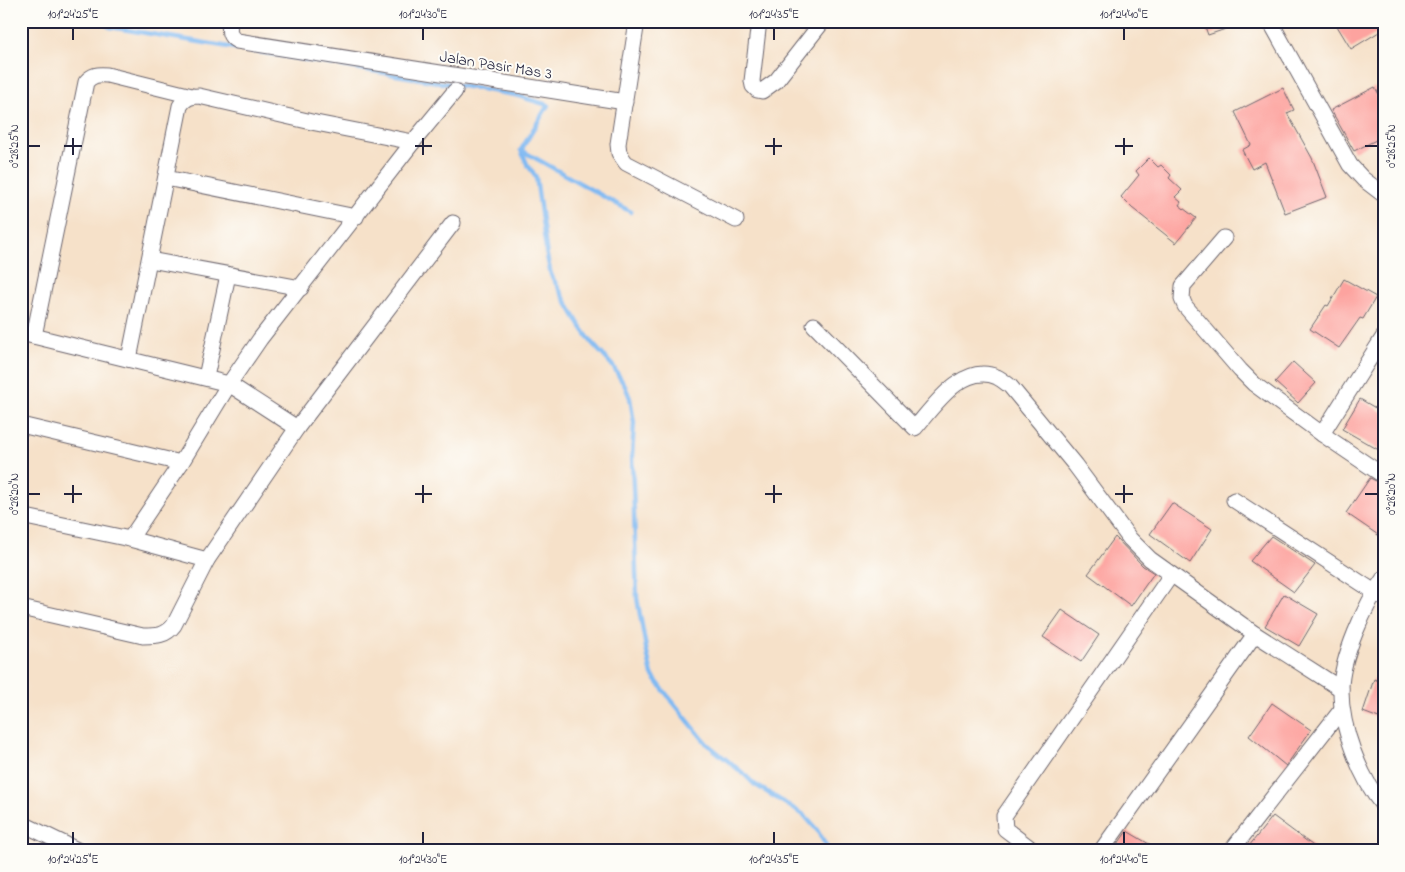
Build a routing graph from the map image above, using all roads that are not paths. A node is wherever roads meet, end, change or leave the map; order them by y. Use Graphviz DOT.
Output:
graph roads {
  1 [pos="230,21"];
  2 [pos="637,21"];
  3 [pos="759,21"];
  4 [pos="823,21"];
  5 [pos="1270,21"];
  6 [pos="455,91"];
  7 [pos="192,96"];
  8 [pos="625,102"];
  9 [pos="413,142"];
  10 [pos="166,178"];
  11 [pos="1383,192"];
  12 [pos="356,217"];
  13 [pos="736,220"];
  14 [pos="453,223"];
  15 [pos="1224,238"];
  16 [pos="150,260"];
  17 [pos="228,274"];
  18 [pos="301,288"];
  19 [pos="814,325"];
  20 [pos="28,335"];
  21 [pos="1384,336"];
  22 [pos="129,359"];
  23 [pos="206,377"];
  24 [pos="229,384"];
  25 [pos="21,425"];
  26 [pos="297,428"];
  27 [pos="1322,434"];
  28 [pos="181,463"];
  29 [pos="1384,476"];
  30 [pos="1234,500"];
  31 [pos="21,516"];
  32 [pos="130,539"];
  33 [pos="207,560"];
  34 [pos="1171,575"];
  35 [pos="1384,578"];
  36 [pos="1379,595"];
  37 [pos="21,608"];
  38 [pos="1256,634"];
  39 [pos="1341,689"];
  40 [pos="1342,709"];
  41 [pos="1384,807"];
  42 [pos="21,823"];
  43 [pos="78,851"];
  44 [pos="1034,851"];
  45 [pos="1102,851"];
  46 [pos="1231,851"];
  1 -- 8 [label="street, Jalan Pasir Mas 3"];
  2 -- 8 [label="street"];
  3 -- 4 [label="street"];
  5 -- 11 [label="street"];
  6 -- 9 [label="street"];
  7 -- 9 [label="street"];
  7 -- 10 [label="street"];
  7 -- 20 [label="street"];
  8 -- 13 [label="street"];
  9 -- 12 [label="street"];
  10 -- 12 [label="street"];
  10 -- 16 [label="street"];
  12 -- 18 [label="street"];
  14 -- 26 [label="street"];
  15 -- 27 [label="street"];
  16 -- 17 [label="street"];
  16 -- 22 [label="street"];
  17 -- 18 [label="street"];
  17 -- 23 [label="street"];
  18 -- 24 [label="street"];
  19 -- 34 [label="street"];
  20 -- 22 [label="street"];
  21 -- 27 [label="street"];
  22 -- 23 [label="street"];
  23 -- 24 [label="street"];
  24 -- 26 [label="street"];
  24 -- 28 [label="street"];
  25 -- 28 [label="street"];
  26 -- 33 [label="street"];
  27 -- 29 [label="street"];
  28 -- 32 [label="street"];
  30 -- 36 [label="street"];
  31 -- 32 [label="street"];
  32 -- 33 [label="street"];
  33 -- 37 [label="street"];
  34 -- 38 [label="street"];
  34 -- 44 [label="street"];
  35 -- 36 [label="street"];
  36 -- 39 [label="street"];
  38 -- 39 [label="street"];
  38 -- 45 [label="street"];
  39 -- 40 [label="street"];
  40 -- 41 [label="street"];
  40 -- 46 [label="street"];
  42 -- 43 [label="street"];
}
